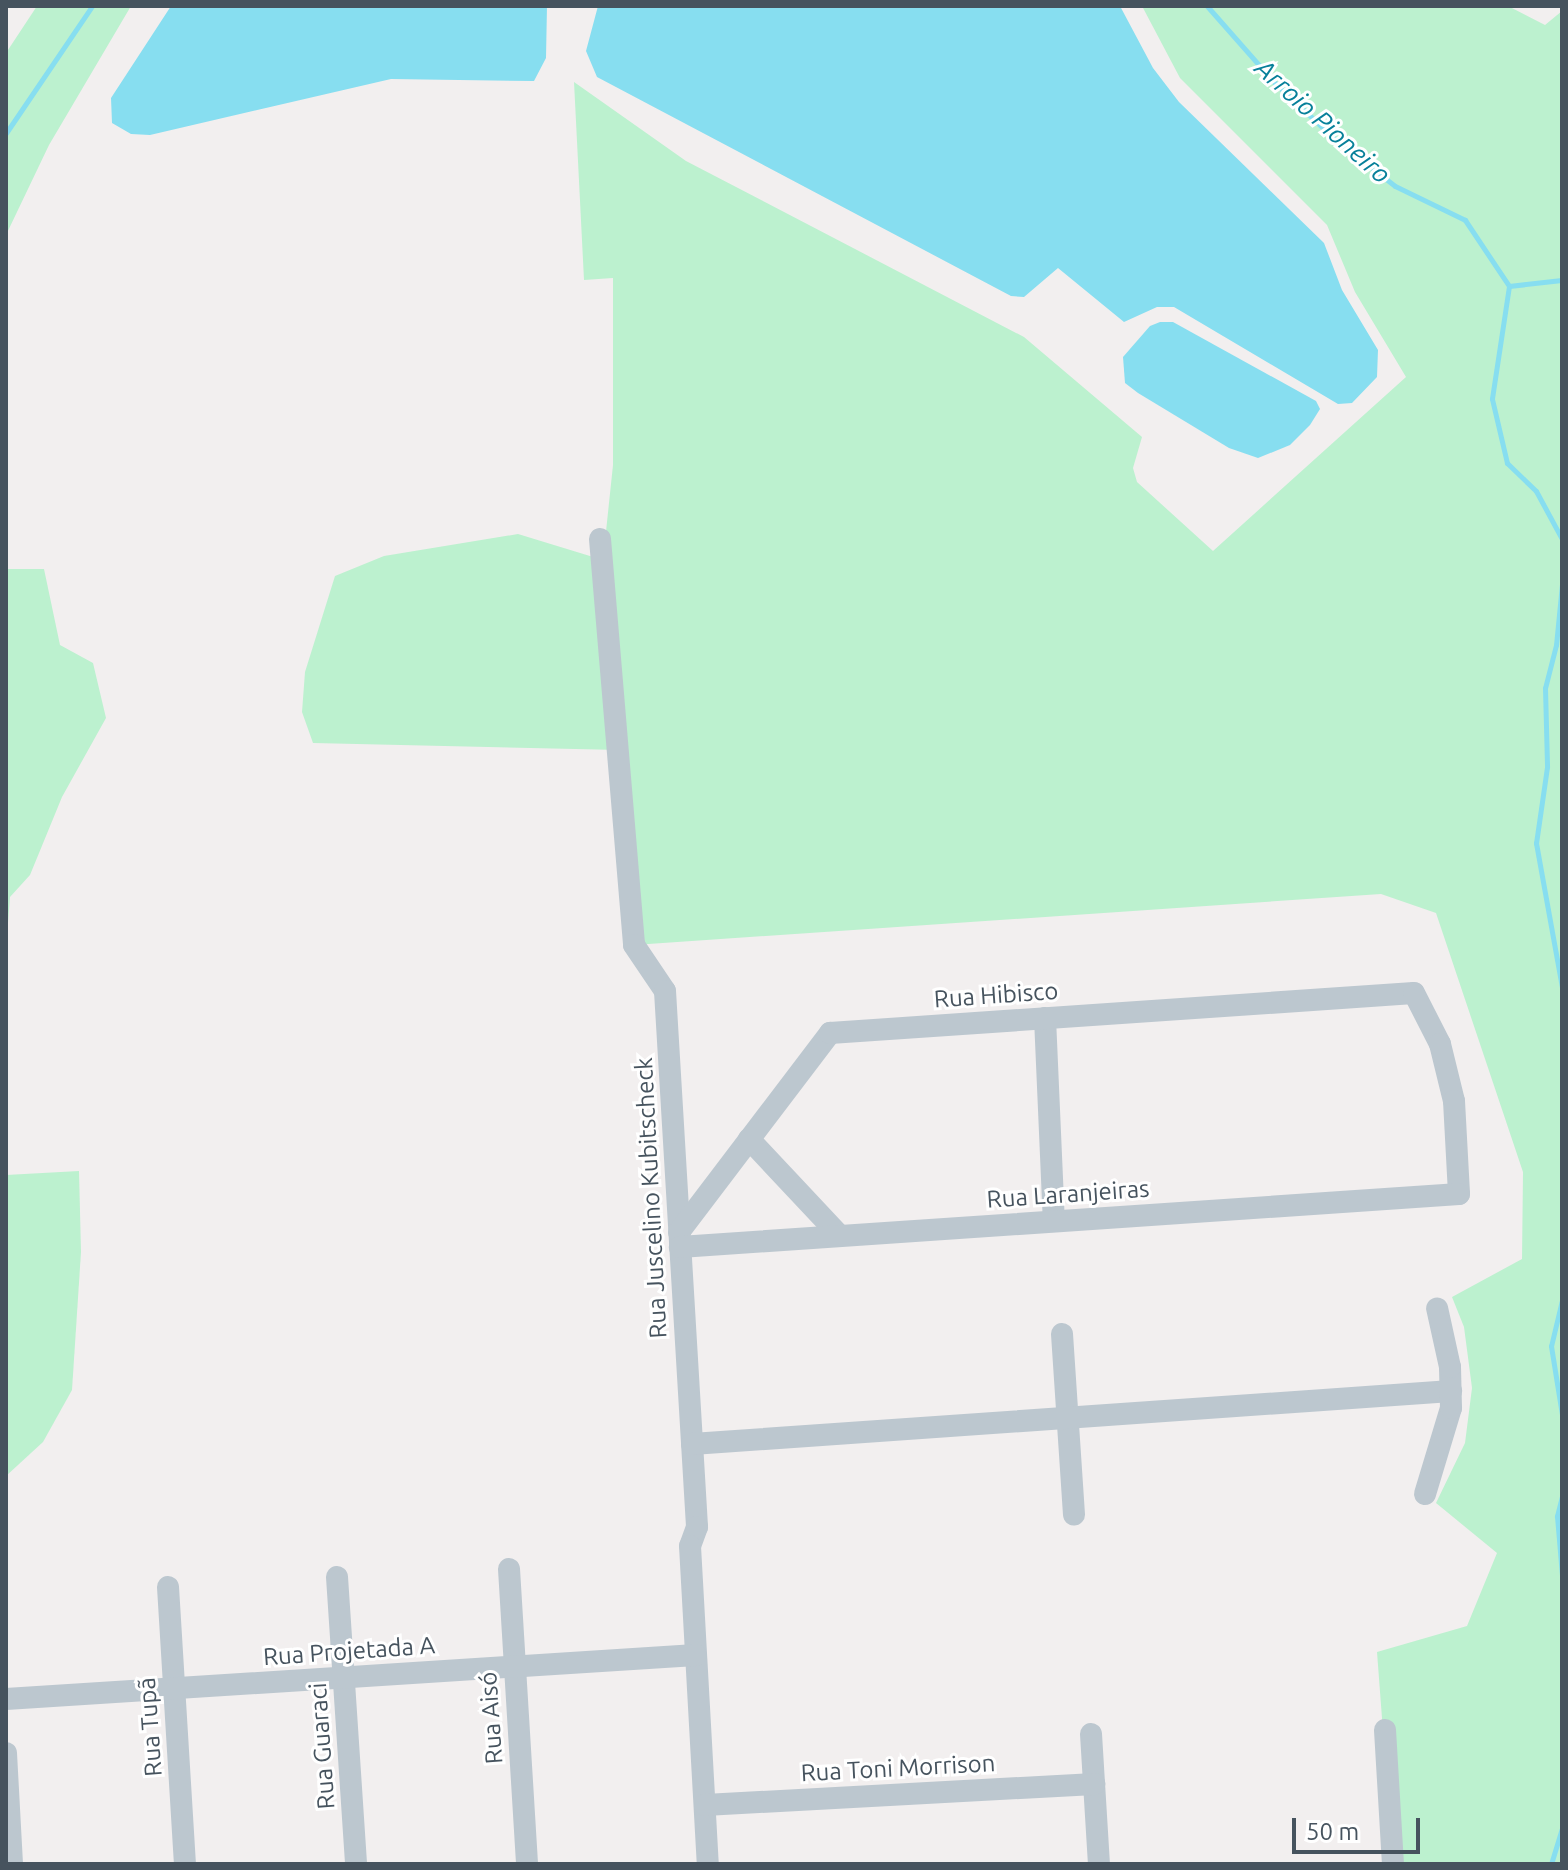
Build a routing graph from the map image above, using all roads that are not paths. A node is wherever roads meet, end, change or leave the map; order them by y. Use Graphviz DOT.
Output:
graph roads {
  1 [pos="600,539"];
  2 [pos="1045,1018"];
  3 [pos="749,1139"];
  4 [pos="1459,1194"];
  5 [pos="1054,1221"];
  6 [pos="840,1236"];
  7 [pos="680,1240"];
  8 [pos="1437,1308"];
  9 [pos="1062,1334"];
  10 [pos="1451,1391"];
  11 [pos="1067,1417"];
  12 [pos="692,1444"];
  13 [pos="1425,1494"];
  14 [pos="1074,1515"];
  15 [pos="509,1569"];
  16 [pos="337,1577"];
  17 [pos="168,1587"];
  18 [pos="696,1655"];
  19 [pos="513,1666"];
  20 [pos="343,1677"];
  21 [pos="173,1688"];
  22 [pos="6,1699"];
  23 [pos="1385,1730"];
  24 [pos="1091,1734"];
  25 [pos="6,1753"];
  26 [pos="1094,1784"];
  27 [pos="705,1805"];
  28 [pos="12,1864"];
  29 [pos="185,1864"];
  30 [pos="356,1864"];
  31 [pos="527,1864"];
  32 [pos="708,1864"];
  33 [pos="1099,1864"];
  34 [pos="1393,1864"];
  1 -- 7 [label="street, Rua Juscelino Kubitscheck"];
  2 -- 3 [label="street, Rua Hibisco"];
  2 -- 4 [label="street, Rua Hibisco"];
  2 -- 5 [label="street"];
  3 -- 6 [label="street"];
  3 -- 7 [label="street, Rua Hibisco"];
  4 -- 5 [label="street, Rua Laranjeiras"];
  5 -- 6 [label="street, Rua Laranjeiras"];
  6 -- 7 [label="street, Rua Laranjeiras"];
  7 -- 12 [label="street, Rua Juscelino Kubitscheck"];
  8 -- 10 [label="street"];
  9 -- 11 [label="street"];
  10 -- 11 [label="street"];
  10 -- 13 [label="street"];
  11 -- 12 [label="street"];
  11 -- 14 [label="street"];
  12 -- 18 [label="street, Rua Juscelino Kubitscheck"];
  15 -- 19 [label="street, Rua Aisó"];
  16 -- 20 [label="street, Rua Guaraci"];
  17 -- 21 [label="street, Rua Tupã"];
  18 -- 19 [label="street, Rua Projetada A"];
  18 -- 27 [label="street, Rua Juscelino Kubitscheck"];
  19 -- 20 [label="street, Rua Projetada A"];
  19 -- 31 [label="street, Rua Aisó"];
  20 -- 21 [label="street, Rua Projetada A"];
  20 -- 30 [label="street, Rua Guaraci"];
  21 -- 22 [label="street, Rua Projetada A"];
  21 -- 29 [label="street, Rua Tupã"];
  23 -- 34 [label="street"];
  24 -- 26 [label="street"];
  25 -- 28 [label="street"];
  26 -- 27 [label="street, Rua Toni Morrison"];
  26 -- 33 [label="street"];
  27 -- 32 [label="street, Rua Juscelino Kubitscheck"];
}
